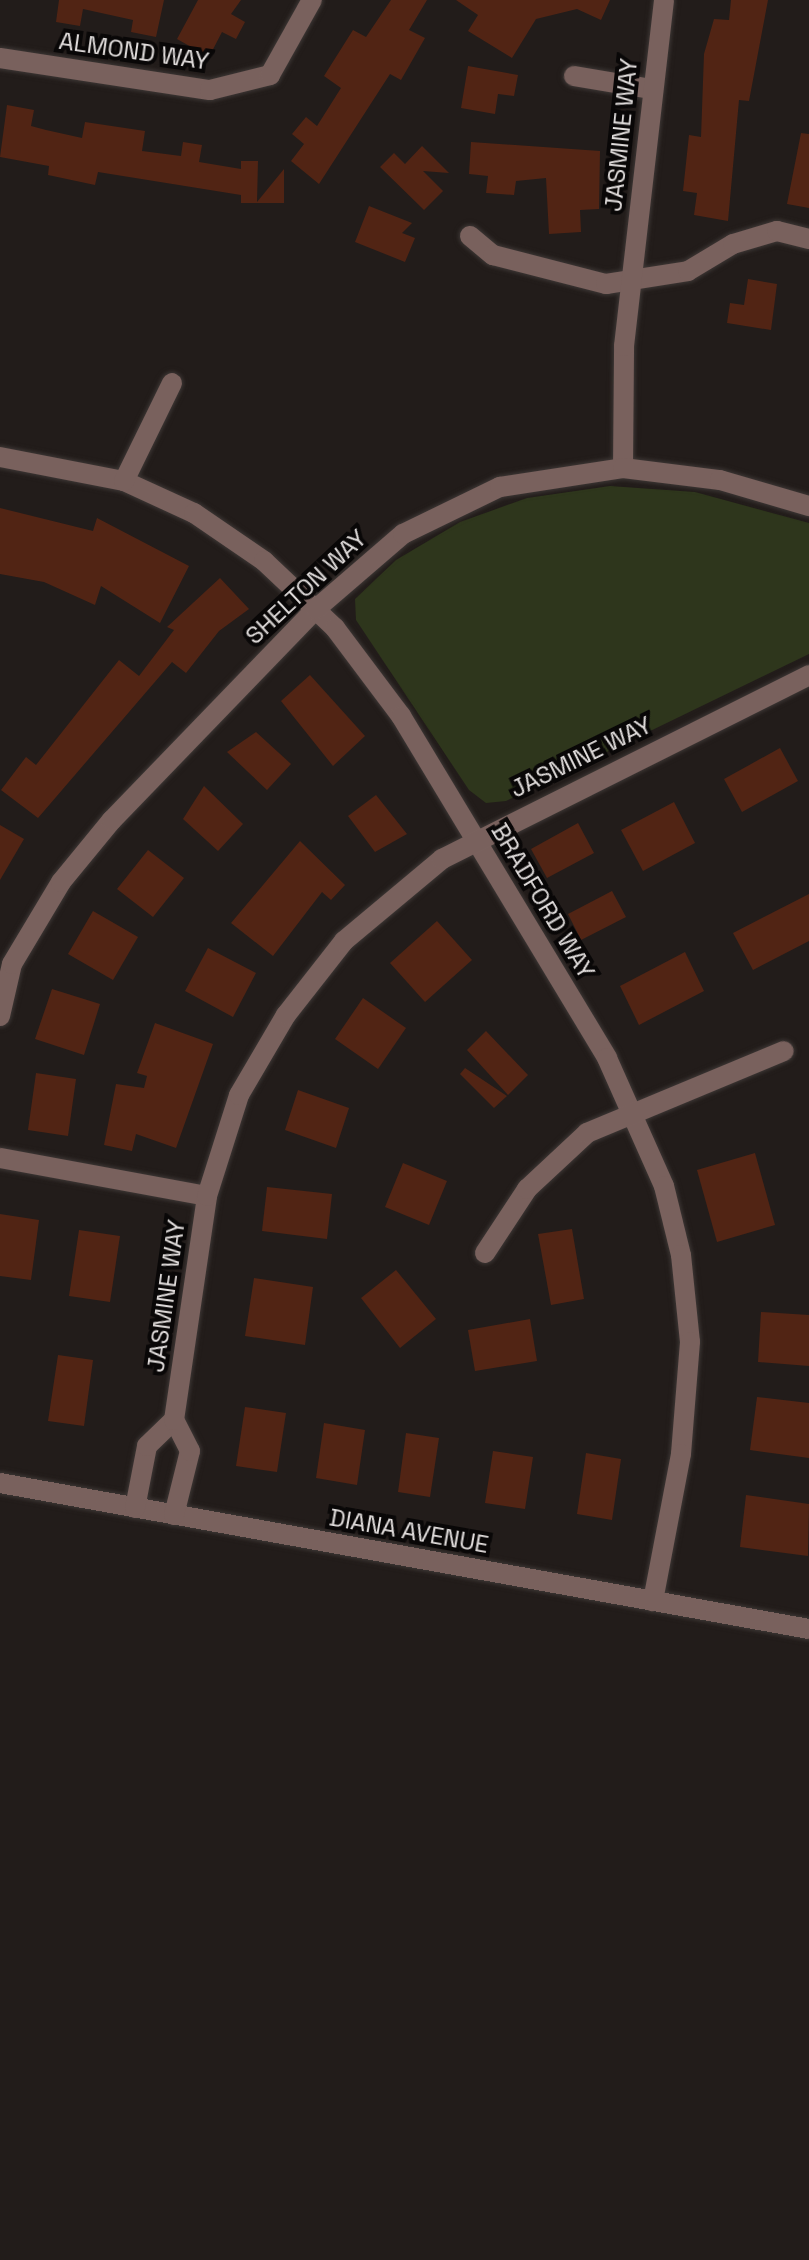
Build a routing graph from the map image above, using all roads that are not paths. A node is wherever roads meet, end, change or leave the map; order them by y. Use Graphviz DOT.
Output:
graph roads {
  1 [pos="312,0"];
  2 [pos="664,0"];
  3 [pos="0,58"];
  4 [pos="574,76"];
  5 [pos="651,89"];
  6 [pos="470,236"];
  7 [pos="809,239"];
  8 [pos="636,284"];
  9 [pos="172,383"];
  10 [pos="0,457"];
  11 [pos="623,468"];
  12 [pos="124,481"];
  13 [pos="809,506"];
  14 [pos="316,609"];
  15 [pos="809,675"];
  16 [pos="475,839"];
  17 [pos="0,1016"];
  18 [pos="784,1051"];
  19 [pos="635,1111"];
  20 [pos="0,1158"];
  21 [pos="207,1196"];
  22 [pos="485,1253"];
  23 [pos="174,1420"];
  24 [pos="0,1483"];
  25 [pos="135,1508"];
  26 [pos="174,1515"];
  27 [pos="653,1601"];
  28 [pos="809,1629"];
  1 -- 3 [label="street, ALMOND WAY"];
  2 -- 5 [label="street, JASMINE WAY"];
  4 -- 5 [label="street"];
  5 -- 8 [label="street, JASMINE WAY"];
  6 -- 8 [label="street"];
  7 -- 8 [label="street"];
  8 -- 11 [label="street, JASMINE WAY"];
  9 -- 12 [label="street"];
  10 -- 12 [label="street, BRADFORD WAY"];
  11 -- 13 [label="street, SHELTON WAY"];
  11 -- 14 [label="street, SHELTON WAY"];
  12 -- 14 [label="street, BRADFORD WAY"];
  14 -- 16 [label="street, BRADFORD WAY"];
  14 -- 17 [label="street, SHELTON WAY"];
  15 -- 16 [label="street, JASMINE WAY"];
  16 -- 19 [label="street, BRADFORD WAY"];
  16 -- 21 [label="street, JASMINE WAY"];
  18 -- 19 [label="street"];
  19 -- 22 [label="street"];
  19 -- 27 [label="street, BRADFORD WAY"];
  20 -- 21 [label="street"];
  21 -- 23 [label="street, JASMINE WAY"];
  23 -- 25 [label="street"];
  23 -- 26 [label="street"];
  24 -- 25 [label="street, DIANA AVENUE"];
  25 -- 26 [label="street, DIANA AVENUE"];
  26 -- 27 [label="street, DIANA AVENUE"];
  27 -- 28 [label="street, DIANA AVENUE"];
}
